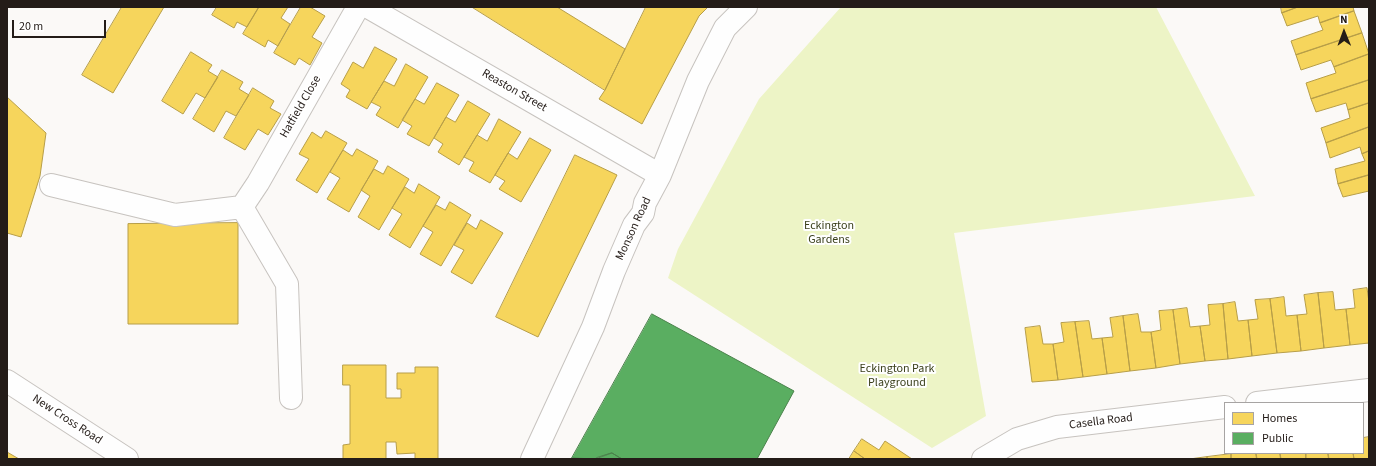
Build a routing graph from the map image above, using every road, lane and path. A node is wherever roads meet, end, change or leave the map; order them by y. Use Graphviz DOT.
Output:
graph roads {
  1 [pos="358,7"];
  2 [pos="368,7"];
  3 [pos="746,7"];
  4 [pos="660,175"];
  5 [pos="51,185"];
  6 [pos="242,207"];
  7 [pos="7,381"];
  8 [pos="1369,390"];
  9 [pos="291,398"];
  10 [pos="1266,402"];
  11 [pos="1224,407"];
  12 [pos="127,459"];
  13 [pos="532,459"];
  14 [pos="983,459"];
  1 -- 6 [label="main road, Hatfield Close"];
  2 -- 4 [label="main road, Reaston Street"];
  3 -- 4 [label="main road, Monson Road"];
  4 -- 13 [label="main road, Monson Road"];
  5 -- 6 [label="main road"];
  6 -- 9 [label="main road"];
  7 -- 12 [label="main road, New Cross Road"];
  8 -- 10 [label="main road"];
  11 -- 14 [label="main road, Casella Road"];
}
